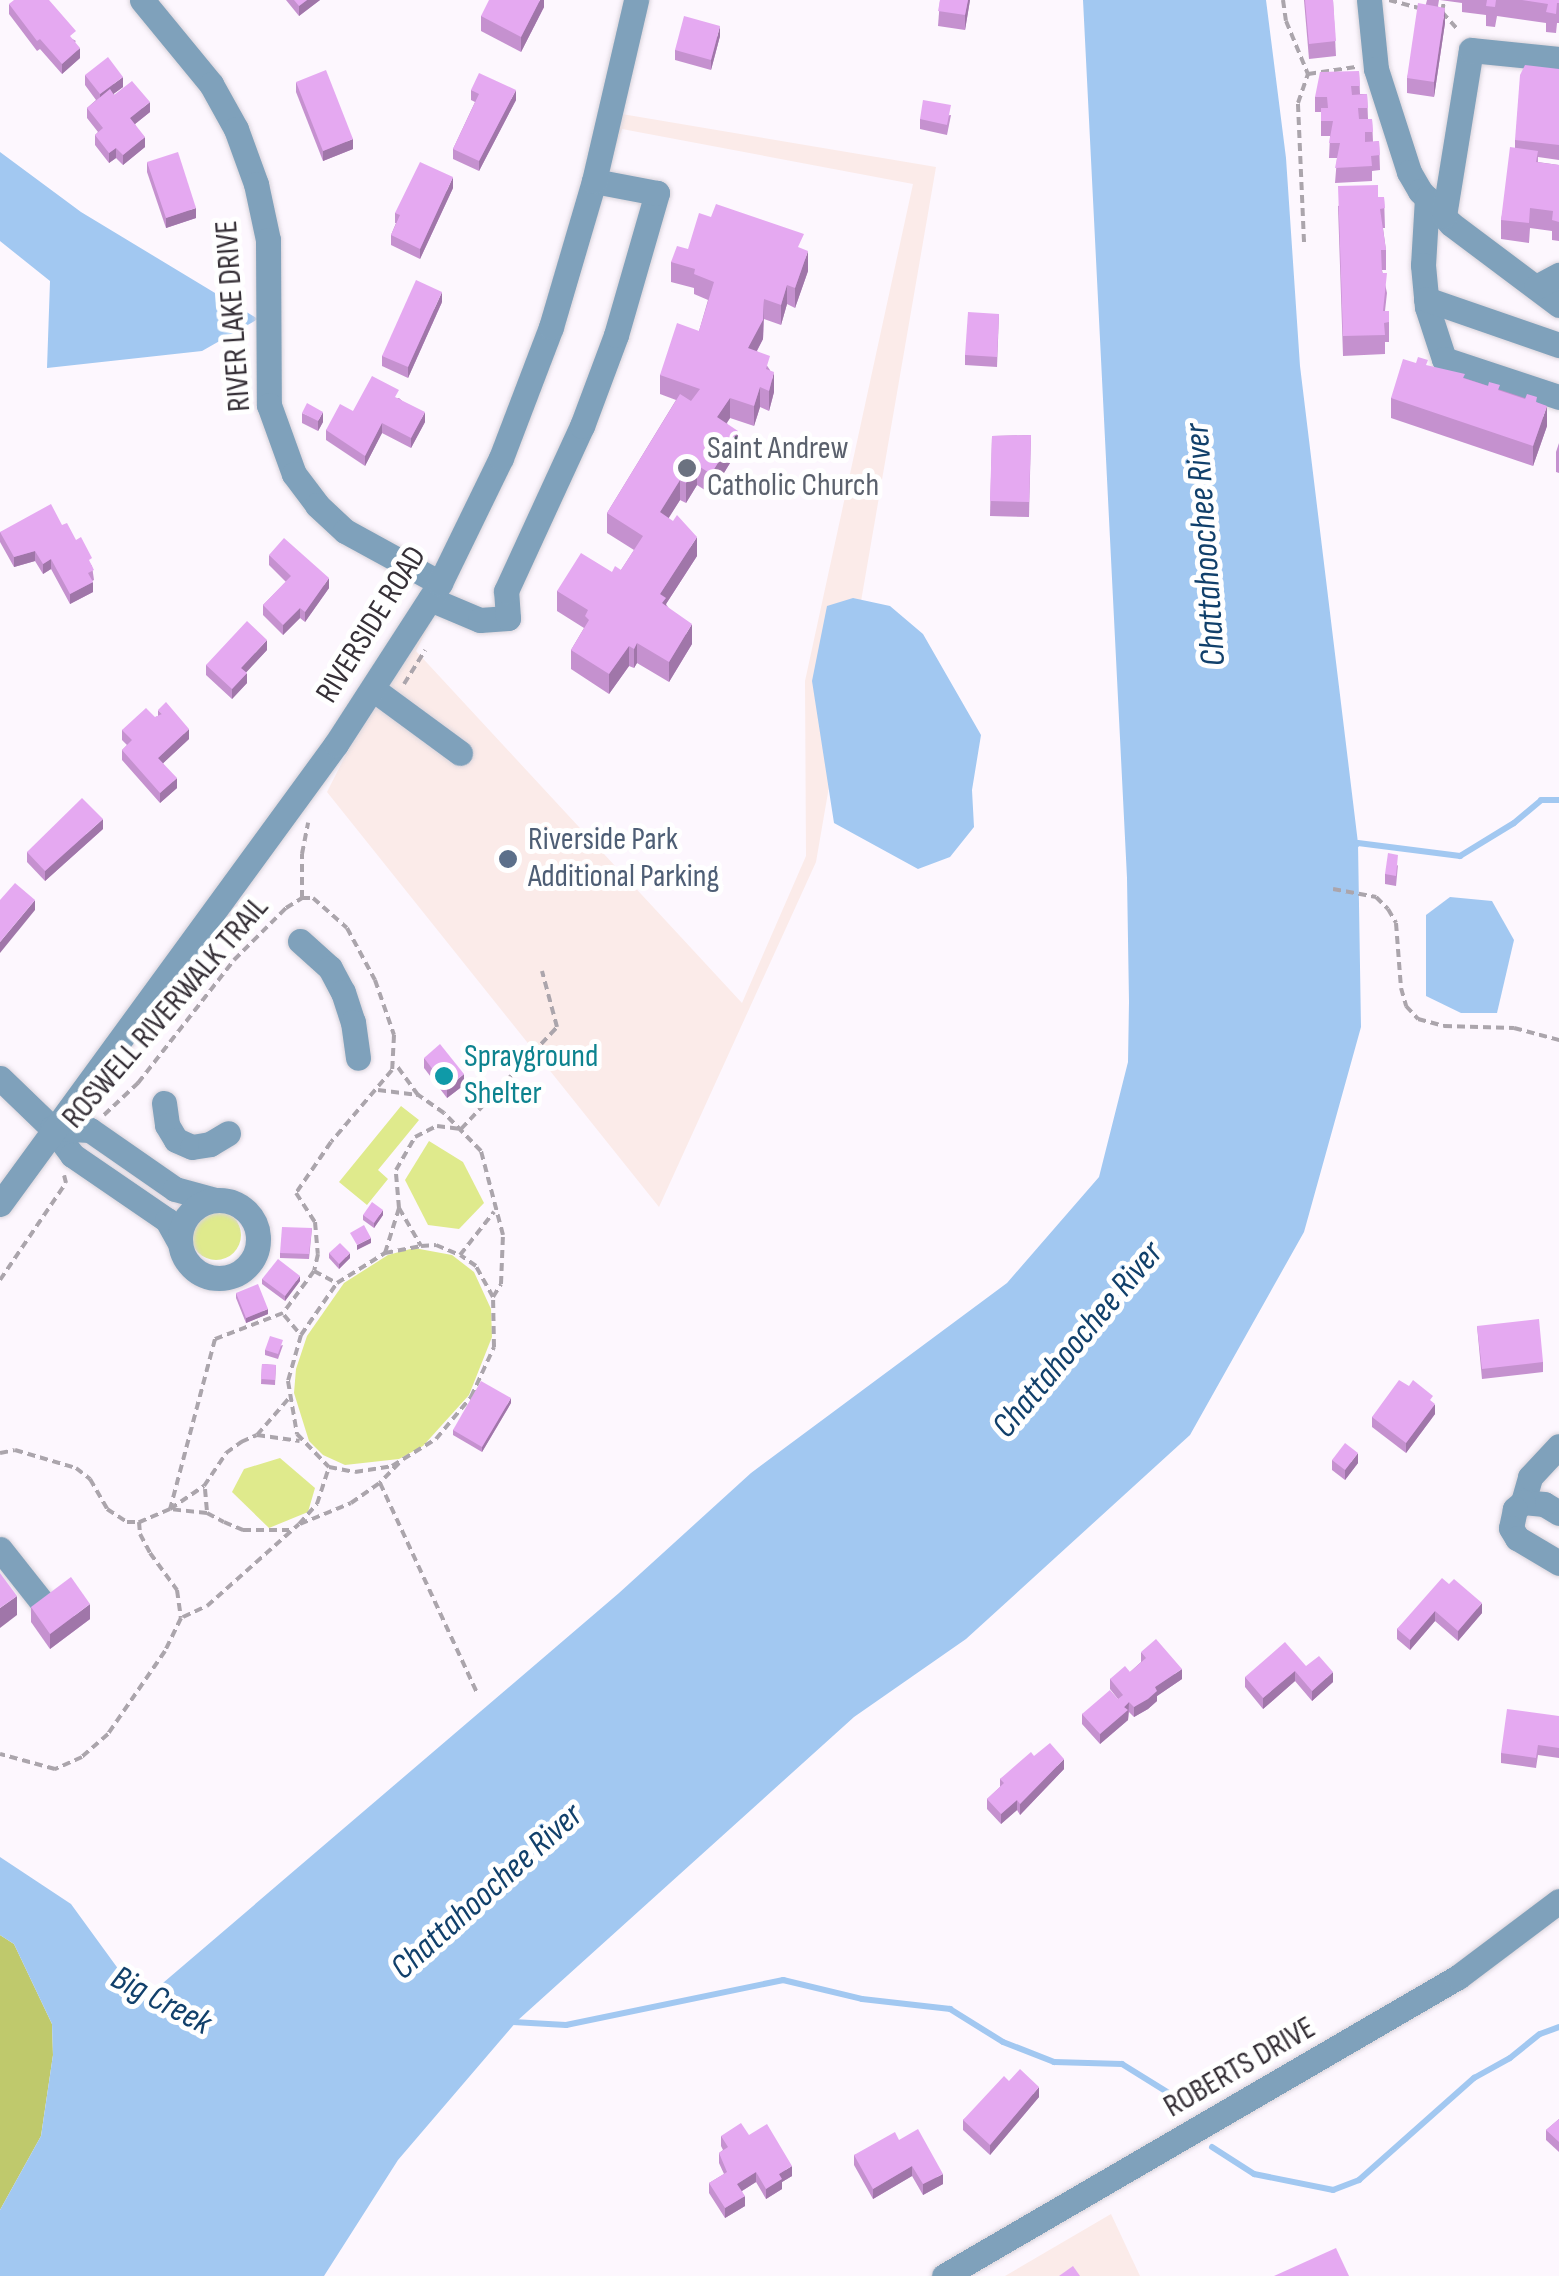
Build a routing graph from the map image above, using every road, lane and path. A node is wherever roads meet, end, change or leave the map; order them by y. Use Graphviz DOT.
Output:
graph roads {
  1 [pos="142,0"];
  2 [pos="636,0"];
  3 [pos="1283,0"];
  4 [pos="1369,1"];
  5 [pos="1444,2"];
  6 [pos="1442,12"];
  7 [pos="1471,50"];
  8 [pos="1559,59"];
  9 [pos="1375,64"];
  10 [pos="1308,74"];
  11 [pos="594,182"];
  12 [pos="1436,207"];
  13 [pos="1304,242"];
  14 [pos="1559,275"];
  15 [pos="1536,288"];
  16 [pos="1426,298"];
  17 [pos="1559,305"];
  18 [pos="1559,346"];
  19 [pos="1559,397"];
  20 [pos="435,591"];
  21 [pos="373,689"];
  22 [pos="460,753"];
  23 [pos="1333,889"];
  24 [pos="300,941"];
  25 [pos="542,971"];
  26 [pos="1559,1040"];
  27 [pos="358,1058"];
  28 [pos="394,1060"];
  29 [pos="0,1078"];
  30 [pos="376,1090"];
  31 [pos="418,1095"];
  32 [pos="164,1103"];
  33 [pos="52,1128"];
  34 [pos="460,1129"];
  35 [pos="90,1130"];
  36 [pos="228,1133"];
  37 [pos="72,1156"];
  38 [pos="215,1200"];
  39 [pos="0,1204"];
  40 [pos="399,1208"];
  41 [pos="494,1212"];
  42 [pos="180,1243"];
  43 [pos="421,1246"];
  44 [pos="386,1253"];
  45 [pos="460,1255"];
  46 [pos="314,1271"];
  47 [pos="0,1280"];
  48 [pos="337,1283"];
  49 [pos="493,1298"];
  50 [pos="283,1313"];
  51 [pos="301,1335"];
  52 [pos="289,1398"];
  53 [pos="257,1435"];
  54 [pos="300,1442"];
  55 [pos="1559,1446"];
  56 [pos="0,1453"];
  57 [pos="400,1462"];
  58 [pos="329,1468"];
  59 [pos="380,1484"];
  60 [pos="204,1486"];
  61 [pos="1524,1502"];
  62 [pos="170,1509"];
  63 [pos="1559,1512"];
  64 [pos="207,1513"];
  65 [pos="139,1522"];
  66 [pos="299,1524"];
  67 [pos="294,1528"];
  68 [pos="0,1549"];
  69 [pos="1559,1563"];
  70 [pos="41,1600"];
  71 [pos="181,1618"];
  72 [pos="477,1693"];
  73 [pos="0,1754"];
  74 [pos="1559,1900"];
  75 [pos="944,2276"];
  1 -- 20 [label="street, RIVER LAKE DRIVE"];
  2 -- 11 [label="street, RIVERSIDE ROAD"];
  3 -- 10 [label="path"];
  4 -- 6 [label="path"];
  4 -- 9 [label="street"];
  5 -- 6 [label="path"];
  6 -- 7 [label="path"];
  7 -- 8 [label="street"];
  7 -- 12 [label="street"];
  9 -- 10 [label="path"];
  9 -- 12 [label="street"];
  10 -- 13 [label="path"];
  11 -- 20 [label="street, RIVERSIDE ROAD"];
  11 -- 20 [label="street, RIVER LAKE DRIVE"];
  12 -- 15 [label="street"];
  12 -- 16 [label="street"];
  14 -- 15 [label="street"];
  15 -- 17 [label="street"];
  16 -- 18 [label="street"];
  16 -- 19 [label="street"];
  20 -- 21 [label="street, RIVERSIDE ROAD"];
  21 -- 22 [label="street"];
  21 -- 33 [label="street, RIVERSIDE ROAD"];
  23 -- 26 [label="path"];
  24 -- 27 [label="street"];
  25 -- 34 [label="path"];
  28 -- 30 [label="path"];
  28 -- 31 [label="path, ROSWELL RIVERWALK TRAIL"];
  28 -- 35 [label="path, ROSWELL RIVERWALK TRAIL"];
  29 -- 33 [label="street"];
  30 -- 31 [label="path"];
  30 -- 46 [label="path"];
  31 -- 34 [label="path, ROSWELL RIVERWALK TRAIL"];
  32 -- 36 [label="street"];
  33 -- 35 [label="street"];
  33 -- 37 [label="street"];
  33 -- 39 [label="street, RIVERSIDE ROAD"];
  34 -- 40 [label="path"];
  34 -- 41 [label="path, ROSWELL RIVERWALK TRAIL"];
  35 -- 38 [label="street"];
  37 -- 42 [label="street"];
  37 -- 47 [label="path, ROSWELL RIVERWALK TRAIL"];
  38 -- 42 [label="street"];
  38 -- 42 [label="street"];
  40 -- 43 [label="path"];
  40 -- 44 [label="path"];
  41 -- 45 [label="path"];
  41 -- 49 [label="path, ROSWELL RIVERWALK TRAIL"];
  43 -- 44 [label="path"];
  43 -- 45 [label="path"];
  44 -- 48 [label="path"];
  45 -- 49 [label="path"];
  46 -- 48 [label="path"];
  46 -- 50 [label="path"];
  48 -- 51 [label="path"];
  49 -- 57 [label="path, ROSWELL RIVERWALK TRAIL"];
  50 -- 51 [label="path"];
  50 -- 62 [label="path"];
  51 -- 52 [label="path"];
  52 -- 53 [label="path"];
  52 -- 54 [label="path"];
  53 -- 54 [label="path"];
  53 -- 60 [label="path"];
  54 -- 58 [label="path"];
  55 -- 61 [label="street"];
  56 -- 65 [label="path"];
  57 -- 58 [label="path, ROSWELL RIVERWALK TRAIL"];
  57 -- 59 [label="path"];
  58 -- 66 [label="path"];
  59 -- 66 [label="path"];
  59 -- 72 [label="path"];
  60 -- 62 [label="path"];
  60 -- 64 [label="path"];
  61 -- 63 [label="street"];
  61 -- 69 [label="street"];
  62 -- 64 [label="path"];
  62 -- 65 [label="path"];
  64 -- 67 [label="path"];
  65 -- 71 [label="path"];
  66 -- 67 [label="path"];
  67 -- 71 [label="path"];
  68 -- 70 [label="street"];
  71 -- 73 [label="path"];
  74 -- 75 [label="street, ROBERTS DRIVE"];
}
